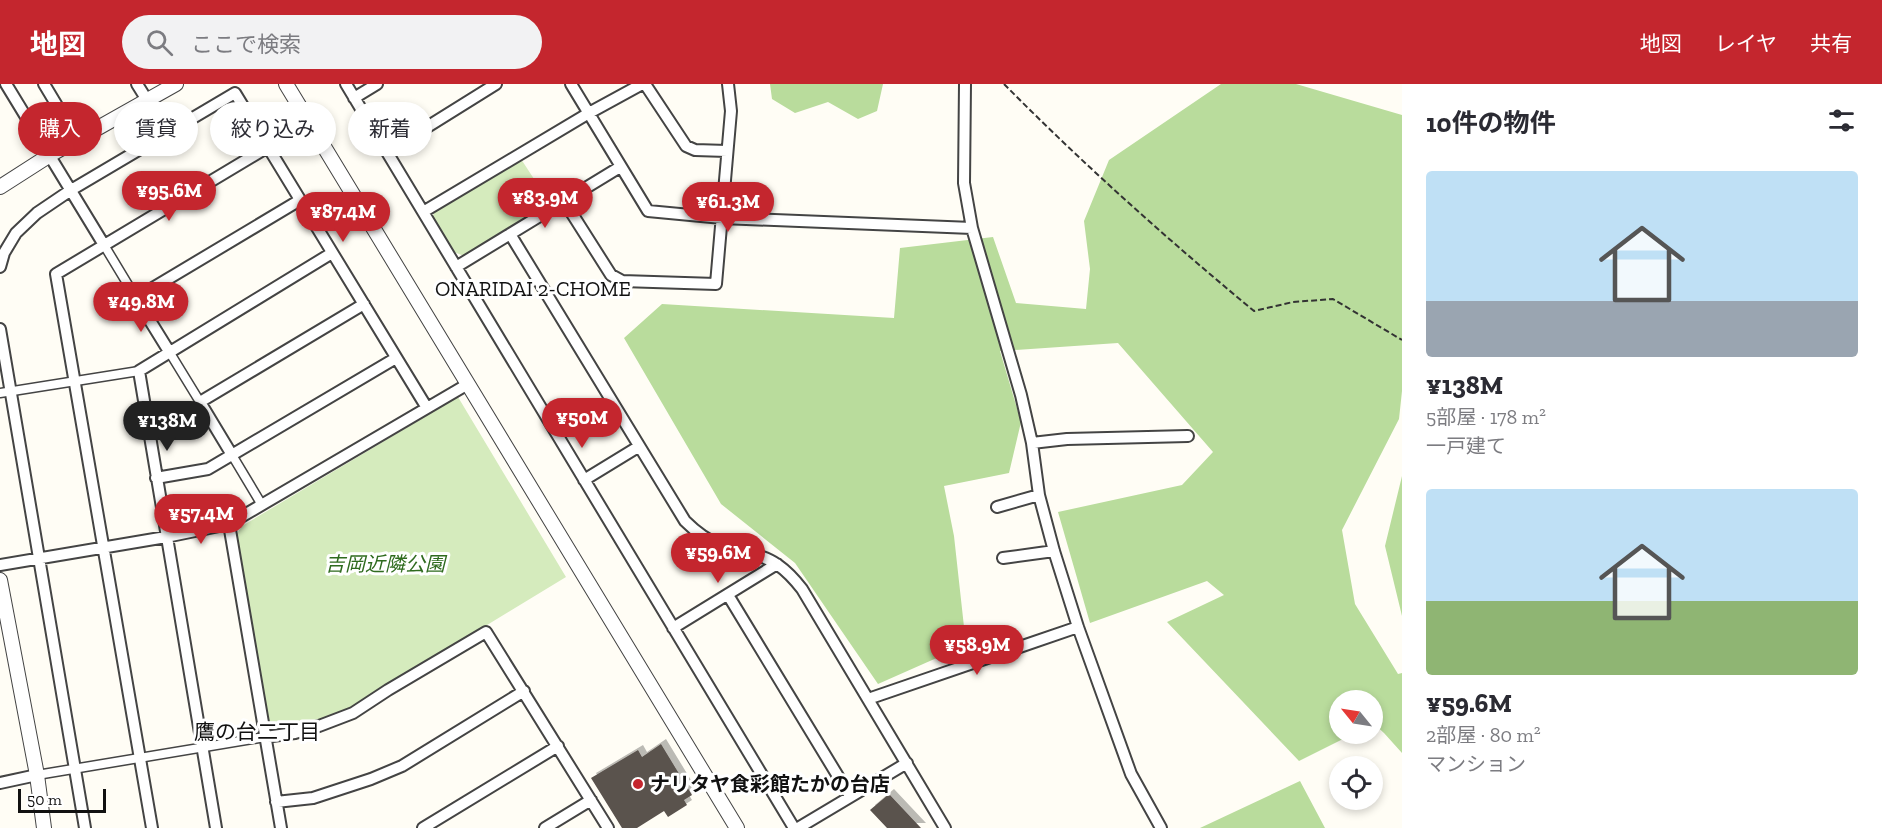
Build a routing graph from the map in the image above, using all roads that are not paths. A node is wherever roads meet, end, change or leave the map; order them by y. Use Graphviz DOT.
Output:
graph roads {
  1 [pos="6,84"];
  2 [pos="44,84"];
  3 [pos="137,84"];
  4 [pos="176,84"];
  5 [pos="286,84"];
  6 [pos="346,84"];
  7 [pos="377,84"];
  8 [pos="496,84"];
  9 [pos="570,84"];
  10 [pos="644,84"];
  11 [pos="728,84"];
  12 [pos="965,84"];
  13 [pos="354,98"];
  14 [pos="147,100"];
  15 [pos="55,102"];
  16 [pos="220,102"];
  17 [pos="240,102"];
  18 [pos="356,102"];
  19 [pos="18,103"];
  20 [pos="210,108"];
  21 [pos="589,113"];
  22 [pos="432,124"];
  23 [pos="102,126"];
  24 [pos="727,152"];
  25 [pos="48,156"];
  26 [pos="51,156"];
  27 [pos="253,156"];
  28 [pos="273,156"];
  29 [pos="389,156"];
  30 [pos="620,167"];
  31 [pos="0,187"];
  32 [pos="71,190"];
  33 [pos="300,200"];
  34 [pos="564,201"];
  35 [pos="423,212"];
  36 [pos="722,218"];
  37 [pos="972,228"];
  38 [pos="510,234"];
  39 [pos="104,245"];
  40 [pos="332,253"];
  41 [pos="0,267"];
  42 [pos="456,267"];
  43 [pos="136,298"];
  44 [pos="364,304"];
  45 [pos="0,329"];
  46 [pos="170,353"];
  47 [pos="396,358"];
  48 [pos="139,371"];
  49 [pos="74,382"];
  50 [pos="468,384"];
  51 [pos="5,392"];
  52 [pos="200,402"];
  53 [pos="427,408"];
  54 [pos="1188,436"];
  55 [pos="1032,443"];
  56 [pos="638,447"];
  57 [pos="232,455"];
  58 [pos="156,478"];
  59 [pos="584,480"];
  60 [pos="1039,495"];
  61 [pos="262,505"];
  62 [pos="997,507"];
  63 [pos="230,524"];
  64 [pos="166,537"];
  65 [pos="103,547"];
  66 [pos="1054,551"];
  67 [pos="38,557"];
  68 [pos="1003,558"];
  69 [pos="777,564"];
  70 [pos="0,565"];
  71 [pos="0,580"];
  72 [pos="728,595"];
  73 [pos="1078,627"];
  74 [pos="673,628"];
  75 [pos="524,692"];
  76 [pos="868,699"];
  77 [pos="265,737"];
  78 [pos="558,746"];
  79 [pos="202,747"];
  80 [pos="140,758"];
  81 [pos="908,763"];
  82 [pos="75,769"];
  83 [pos="37,776"];
  84 [pos="0,783"];
  85 [pos="850,796"];
  86 [pos="591,800"];
  87 [pos="276,802"];
  88 [pos="44,828"];
  89 [pos="85,828"];
  90 [pos="152,828"];
  91 [pos="216,828"];
  92 [pos="281,828"];
  93 [pos="423,828"];
  94 [pos="545,828"];
  95 [pos="608,828"];
  96 [pos="737,828"];
  97 [pos="796,828"];
  98 [pos="945,828"];
  99 [pos="1161,828"];
  1 -- 19 [label="street"];
  2 -- 15 [label="street"];
  3 -- 14 [label="street"];
  4 -- 14 [label="street"];
  5 -- 50 [label="street"];
  6 -- 13 [label="street"];
  7 -- 13 [label="street"];
  8 -- 22 [label="street"];
  9 -- 21 [label="street"];
  10 -- 21 [label="street"];
  10 -- 24 [label="street"];
  11 -- 24 [label="street"];
  12 -- 37 [label="street"];
  13 -- 18 [label="street"];
  14 -- 23 [label="street"];
  16 -- 17 [label="street"];
  20 -- 32 [label="street"];
  21 -- 30 [label="street"];
  21 -- 35 [label="street"];
  24 -- 36 [label="street"];
  25 -- 31 [label="street"];
  26 -- 32 [label="street"];
  27 -- 39 [label="street"];
  28 -- 33 [label="street"];
  29 -- 35 [label="street"];
  30 -- 34 [label="street"];
  30 -- 36 [label="street"];
  32 -- 39 [label="street"];
  32 -- 41 [label="street"];
  33 -- 40 [label="street"];
  33 -- 43 [label="street"];
  34 -- 36 [label="street"];
  34 -- 38 [label="street"];
  35 -- 42 [label="street"];
  36 -- 37 [label="street"];
  37 -- 55 [label="street"];
  38 -- 42 [label="street"];
  38 -- 56 [label="street"];
  39 -- 43 [label="street"];
  39 -- 49 [label="street"];
  40 -- 44 [label="street"];
  40 -- 46 [label="street"];
  42 -- 59 [label="street"];
  43 -- 46 [label="street"];
  44 -- 47 [label="street"];
  44 -- 52 [label="street"];
  45 -- 51 [label="street"];
  46 -- 48 [label="street"];
  46 -- 52 [label="street"];
  47 -- 53 [label="street"];
  47 -- 57 [label="street"];
  48 -- 49 [label="street"];
  48 -- 58 [label="street"];
  49 -- 51 [label="street"];
  49 -- 65 [label="street"];
  50 -- 53 [label="street"];
  50 -- 96 [label="street"];
  51 -- 67 [label="street"];
  52 -- 57 [label="street"];
  53 -- 61 [label="street"];
  54 -- 55 [label="street"];
  55 -- 60 [label="street"];
  56 -- 59 [label="street"];
  56 -- 69 [label="street"];
  57 -- 58 [label="street"];
  57 -- 61 [label="street"];
  58 -- 64 [label="street"];
  59 -- 74 [label="street"];
  60 -- 62 [label="street"];
  60 -- 66 [label="street"];
  61 -- 63 [label="street"];
  63 -- 64 [label="street"];
  63 -- 77 [label="street"];
  64 -- 65 [label="street"];
  64 -- 79 [label="street"];
  65 -- 67 [label="street"];
  65 -- 80 [label="street"];
  66 -- 68 [label="street"];
  66 -- 73 [label="street"];
  67 -- 70 [label="street"];
  67 -- 82 [label="street"];
  69 -- 72 [label="street"];
  69 -- 76 [label="street"];
  71 -- 83 [label="street"];
  72 -- 74 [label="street"];
  72 -- 85 [label="street"];
  73 -- 76 [label="street"];
  73 -- 99 [label="street"];
  74 -- 97 [label="street"];
  75 -- 77 [label="street"];
  75 -- 78 [label="street"];
  75 -- 87 [label="street"];
  76 -- 81 [label="street"];
  77 -- 79 [label="street"];
  77 -- 87 [label="street"];
  78 -- 86 [label="street"];
  78 -- 93 [label="street"];
  79 -- 80 [label="street"];
  79 -- 91 [label="street"];
  80 -- 82 [label="street"];
  80 -- 90 [label="street"];
  81 -- 85 [label="street"];
  81 -- 98 [label="street"];
  82 -- 83 [label="street"];
  82 -- 89 [label="street"];
  83 -- 84 [label="street"];
  83 -- 88 [label="street"];
  85 -- 97 [label="street"];
  86 -- 94 [label="street"];
  86 -- 95 [label="street"];
  87 -- 92 [label="street"];
}
